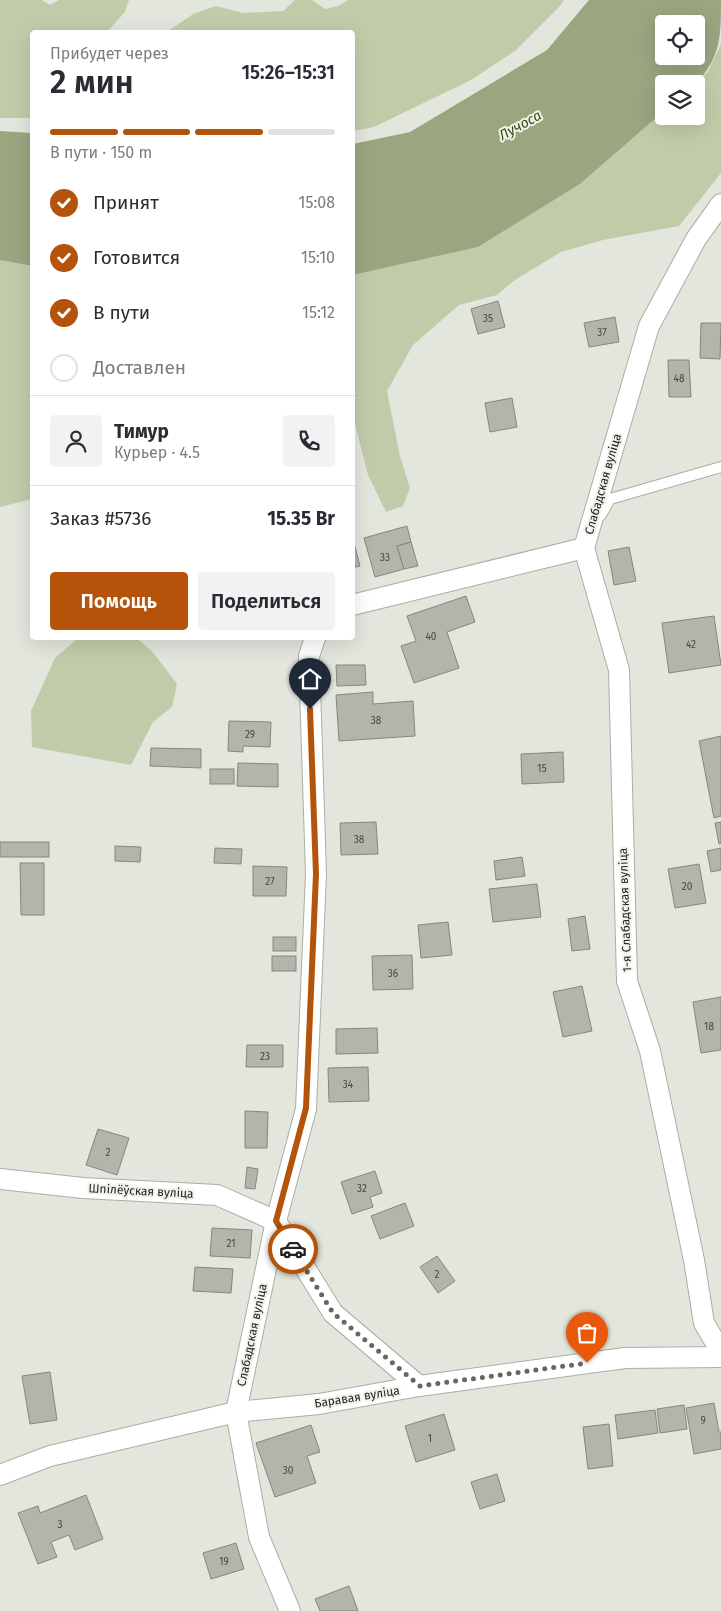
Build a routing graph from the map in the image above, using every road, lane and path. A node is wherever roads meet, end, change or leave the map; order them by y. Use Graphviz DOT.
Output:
graph roads {
  1 [pos="721,204"];
  2 [pos="721,467"];
  3 [pos="584,548"];
  4 [pos="355,604"];
  5 [pos="314,640"];
  6 [pos="0,1179"];
  7 [pos="276,1221"];
  8 [pos="721,1352"];
  9 [pos="721,1357"];
  10 [pos="420,1386"];
  11 [pos="236,1412"];
  12 [pos="0,1475"];
  13 [pos="290,1611"];
  1 -- 3 [label="street, Слабадская вуліца"];
  2 -- 3 [label="lane"];
  3 -- 4 [label="street, Слабадская вуліца"];
  3 -- 8 [label="street, 1-я Слабадская вуліца"];
  5 -- 7 [label="street, Слабадская вуліца"];
  6 -- 7 [label="street, Шпілёўская вуліца"];
  7 -- 10 [label="street"];
  7 -- 11 [label="street, Слабадская вуліца"];
  9 -- 10 [label="street, Баравая вуліца"];
  10 -- 11 [label="street, Баравая вуліца"];
  11 -- 12 [label="street, Баравая вуліца"];
  11 -- 13 [label="street, Слабадская вуліца"];
}
